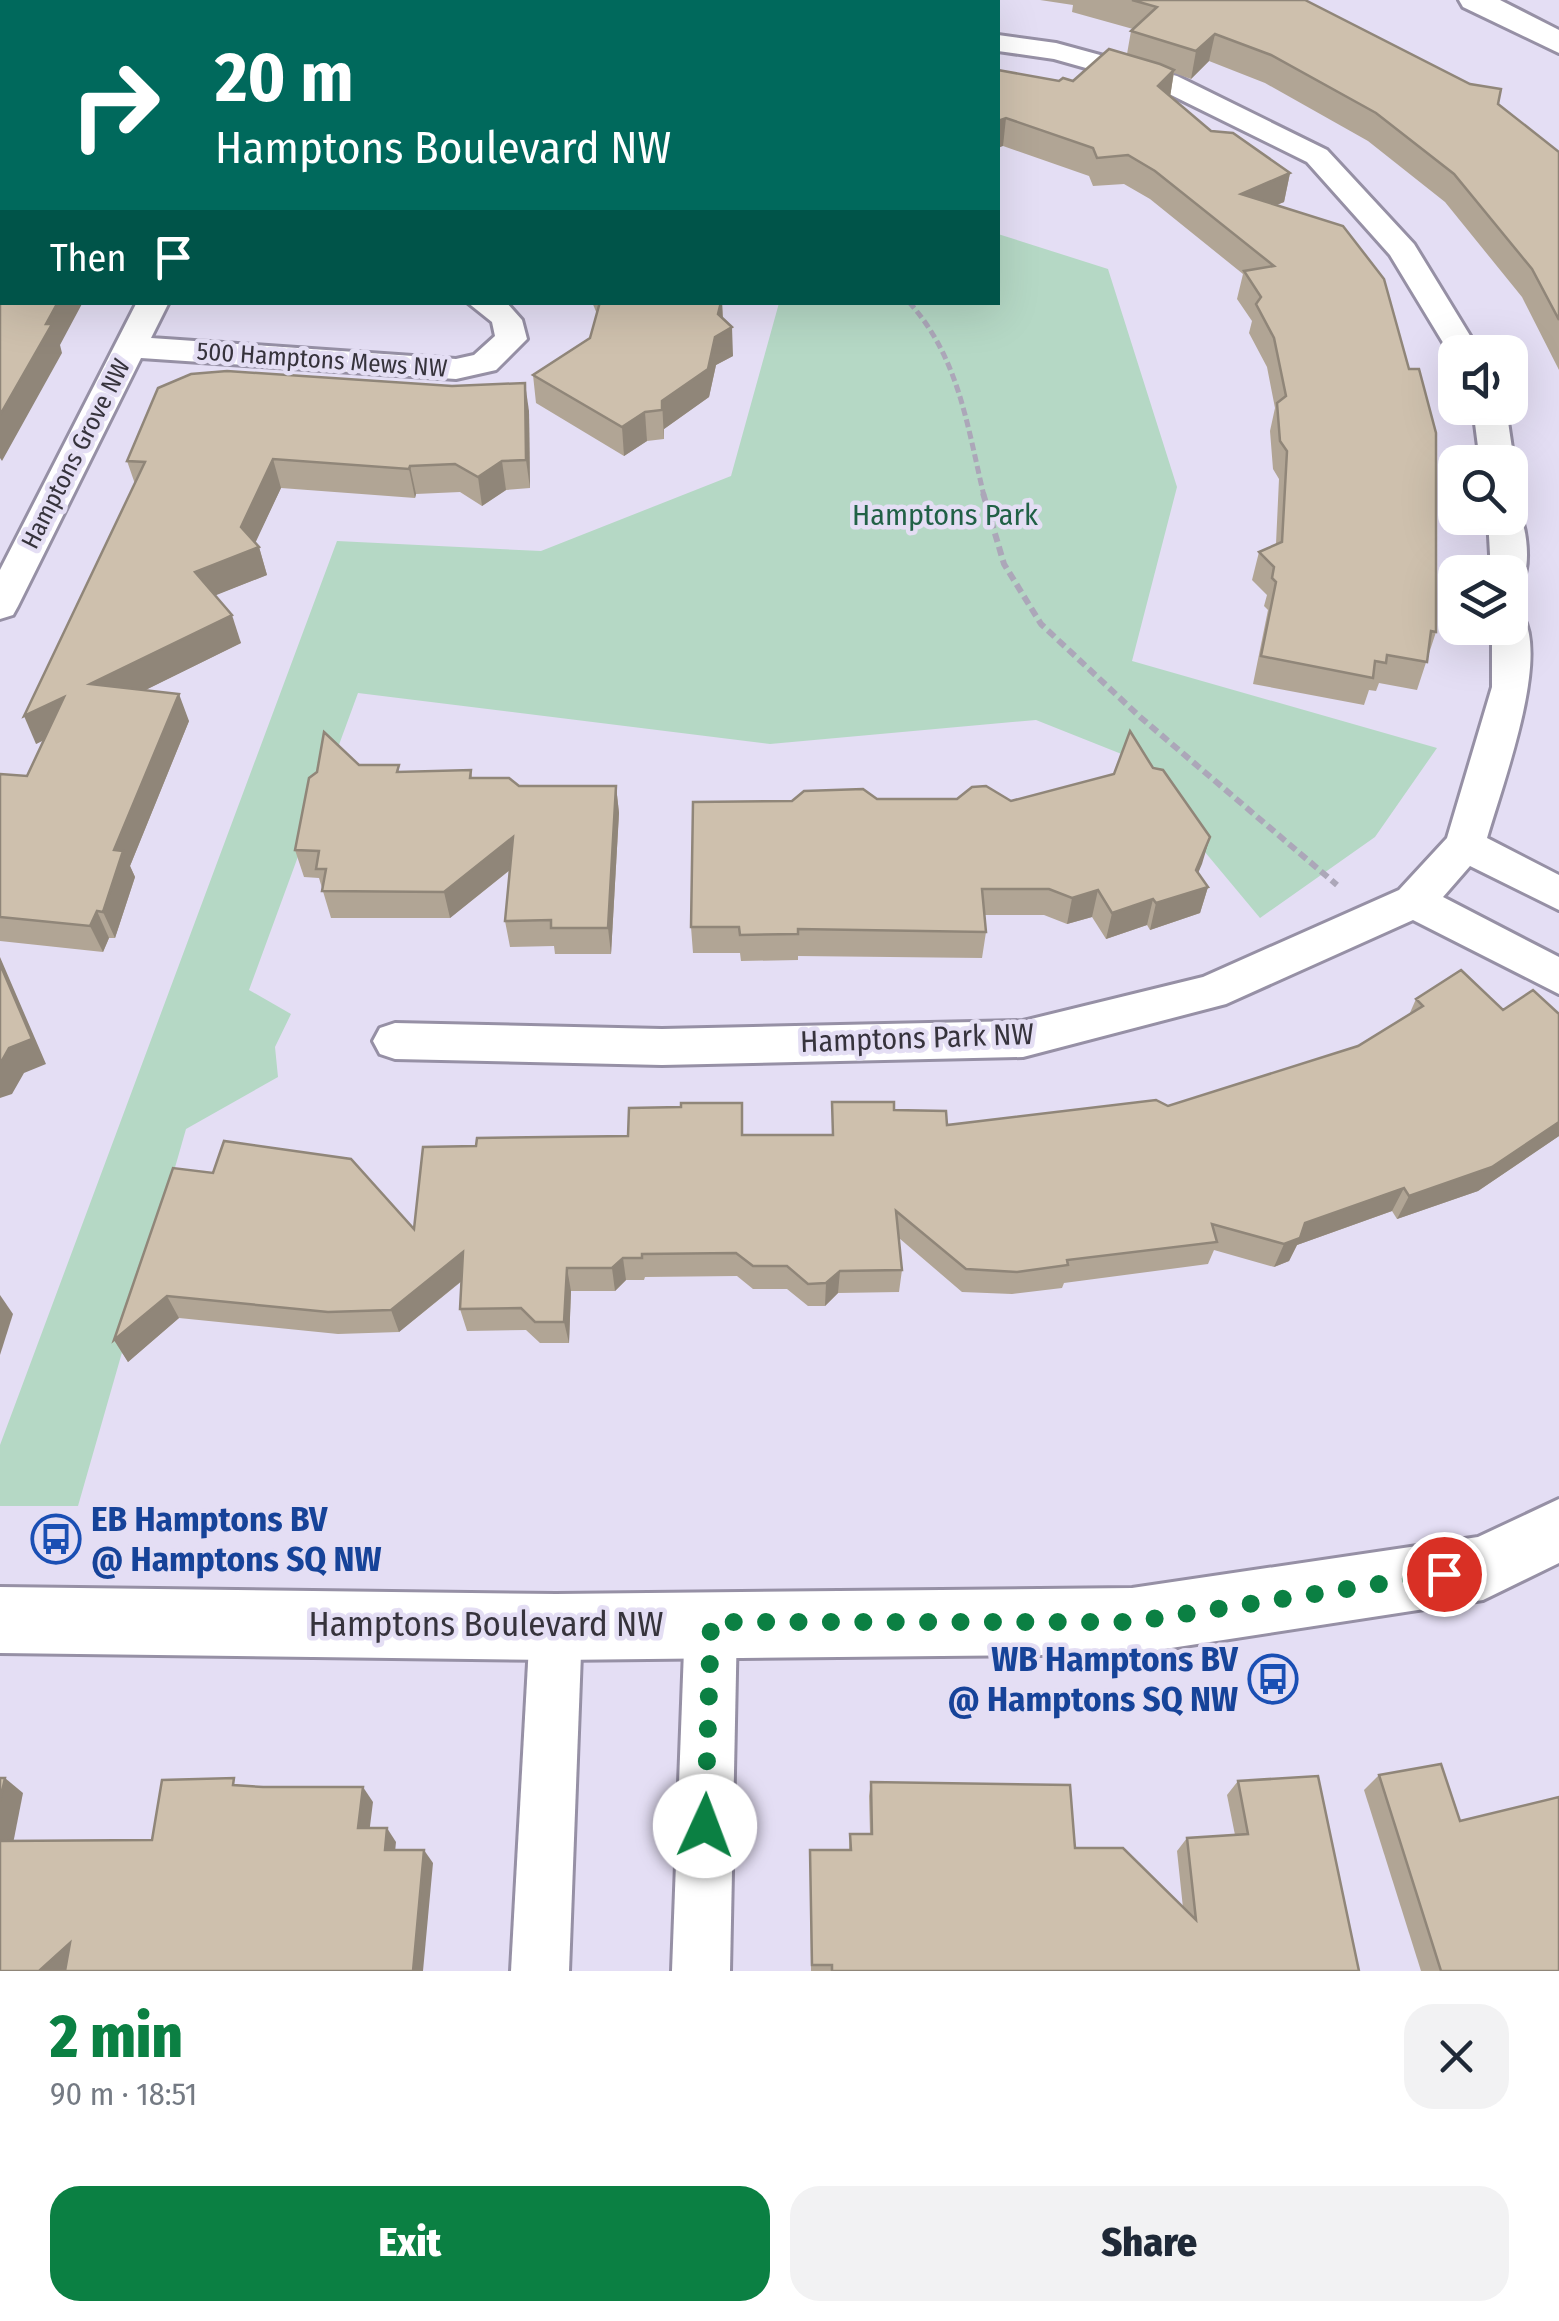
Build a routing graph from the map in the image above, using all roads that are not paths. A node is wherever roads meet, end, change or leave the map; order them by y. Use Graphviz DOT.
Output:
graph roads {
  1 [pos="1475,0"];
  2 [pos="1538,0"];
  3 [pos="1559,10"];
  4 [pos="1000,43"];
  5 [pos="1559,43"];
  6 [pos="152,305"];
  7 [pos="488,305"];
  8 [pos="1454,335"];
  9 [pos="131,346"];
  10 [pos="0,606"];
  11 [pos="1510,645"];
  12 [pos="1465,846"];
  13 [pos="1559,894"];
  14 [pos="1414,902"];
  15 [pos="1559,977"];
  16 [pos="396,1040"];
  17 [pos="1559,1530"];
  18 [pos="0,1620"];
  19 [pos="711,1622"];
  20 [pos="556,1627"];
  21 [pos="540,1971"];
  22 [pos="700,1971"];
  1 -- 5 [label="street"];
  2 -- 3 [label="street"];
  4 -- 8 [label="street"];
  6 -- 9 [label="street, Hamptons Grove NW"];
  7 -- 9 [label="street, 500 Hamptons Mews NW"];
  9 -- 10 [label="street, Hamptons Grove NW"];
  11 -- 12 [label="street, Hamptons Park NW"];
  12 -- 13 [label="street"];
  12 -- 14 [label="street, Hamptons Park NW"];
  14 -- 15 [label="street"];
  14 -- 16 [label="street, Hamptons Park NW"];
  17 -- 19 [label="street, Hamptons Boulevard NW"];
  18 -- 20 [label="street, Hamptons Boulevard NW"];
  19 -- 20 [label="street, Hamptons Boulevard NW"];
  19 -- 22 [label="street"];
  20 -- 21 [label="street"];
}
